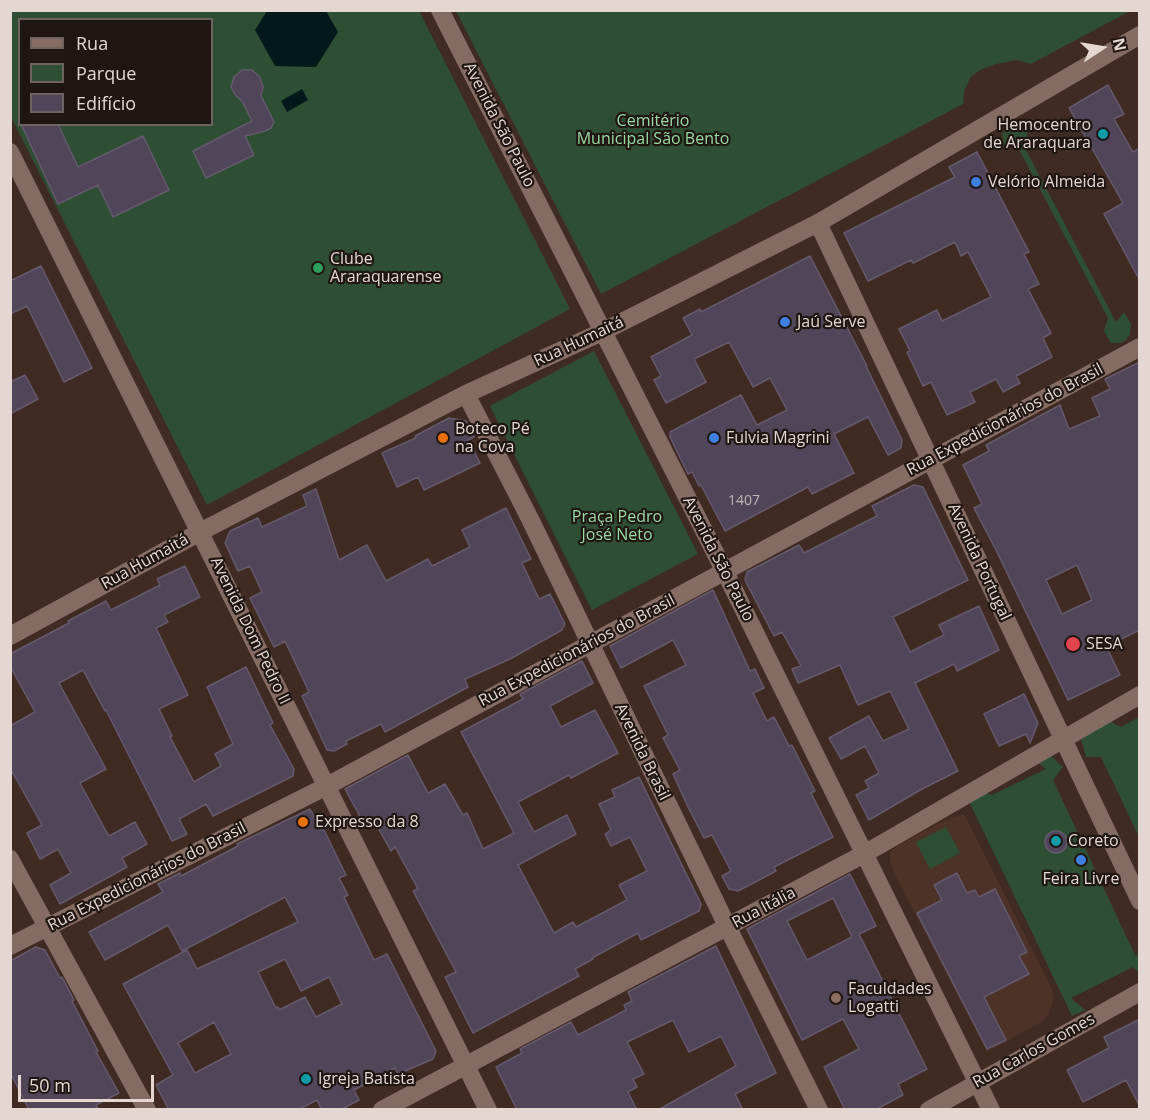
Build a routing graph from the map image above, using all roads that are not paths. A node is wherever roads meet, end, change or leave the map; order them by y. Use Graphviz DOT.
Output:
graph roads {
  1 [pos="440,10"];
  2 [pos="1140,34"];
  3 [pos="10,152"];
  4 [pos="818,223"];
  5 [pos="604,331"];
  6 [pos="1140,347"];
  7 [pos="466,394"];
  8 [pos="932,459"];
  9 [pos="200,532"];
  10 [pos="725,572"];
  11 [pos="10,636"];
  12 [pos="590,645"];
  13 [pos="1140,695"];
  14 [pos="1063,741"];
  15 [pos="327,786"];
  16 [pos="864,854"];
  17 [pos="10,859"];
  18 [pos="1140,901"];
  19 [pos="48,926"];
  20 [pos="728,928"];
  21 [pos="10,946"];
  22 [pos="1140,992"];
  23 [pos="467,1066"];
  24 [pos="977,1082"];
  25 [pos="147,1110"];
  26 [pos="382,1110"];
  27 [pos="489,1110"];
  28 [pos="819,1110"];
  29 [pos="929,1110"];
  30 [pos="991,1110"];
  1 -- 5 [label="street, Avenida São Paulo"];
  2 -- 4 [label="street, Rua Humaitá"];
  3 -- 9 [label="street, Avenida Dom Pedro II"];
  4 -- 5 [label="street, Rua Humaitá"];
  4 -- 8 [label="street, Avenida Portugal"];
  5 -- 7 [label="street, Rua Humaitá"];
  5 -- 10 [label="street, Avenida São Paulo"];
  6 -- 8 [label="street, Rua Expedicionários do Brasil"];
  7 -- 9 [label="street, Rua Humaitá"];
  7 -- 12 [label="street, Avenida Brasil"];
  8 -- 10 [label="street, Rua Expedicionários do Brasil"];
  8 -- 14 [label="street, Avenida Portugal"];
  9 -- 11 [label="street, Rua Humaitá"];
  9 -- 15 [label="street, Avenida Dom Pedro II"];
  10 -- 12 [label="street, Rua Expedicionários do Brasil"];
  10 -- 16 [label="street, Avenida São Paulo"];
  12 -- 15 [label="street, Rua Expedicionários do Brasil"];
  12 -- 20 [label="street, Avenida Brasil"];
  13 -- 14 [label="street, Rua Itália"];
  14 -- 16 [label="street, Rua Itália"];
  14 -- 18 [label="street, Avenida Portugal"];
  15 -- 19 [label="street, Rua Expedicionários do Brasil"];
  15 -- 23 [label="street, Avenida Dom Pedro II"];
  16 -- 20 [label="street, Rua Itália"];
  16 -- 24 [label="street, Avenida São Paulo"];
  17 -- 19 [label="street"];
  19 -- 21 [label="street, Rua Expedicionários do Brasil"];
  19 -- 25 [label="street"];
  20 -- 23 [label="street, Rua Itália"];
  20 -- 28 [label="street, Avenida Brasil"];
  22 -- 24 [label="street, Rua Carlos Gomes"];
  23 -- 26 [label="street, Rua Itália"];
  23 -- 27 [label="street, Avenida Dom Pedro II"];
  24 -- 29 [label="street, Rua Carlos Gomes"];
  24 -- 30 [label="street, Avenida São Paulo"];
}
